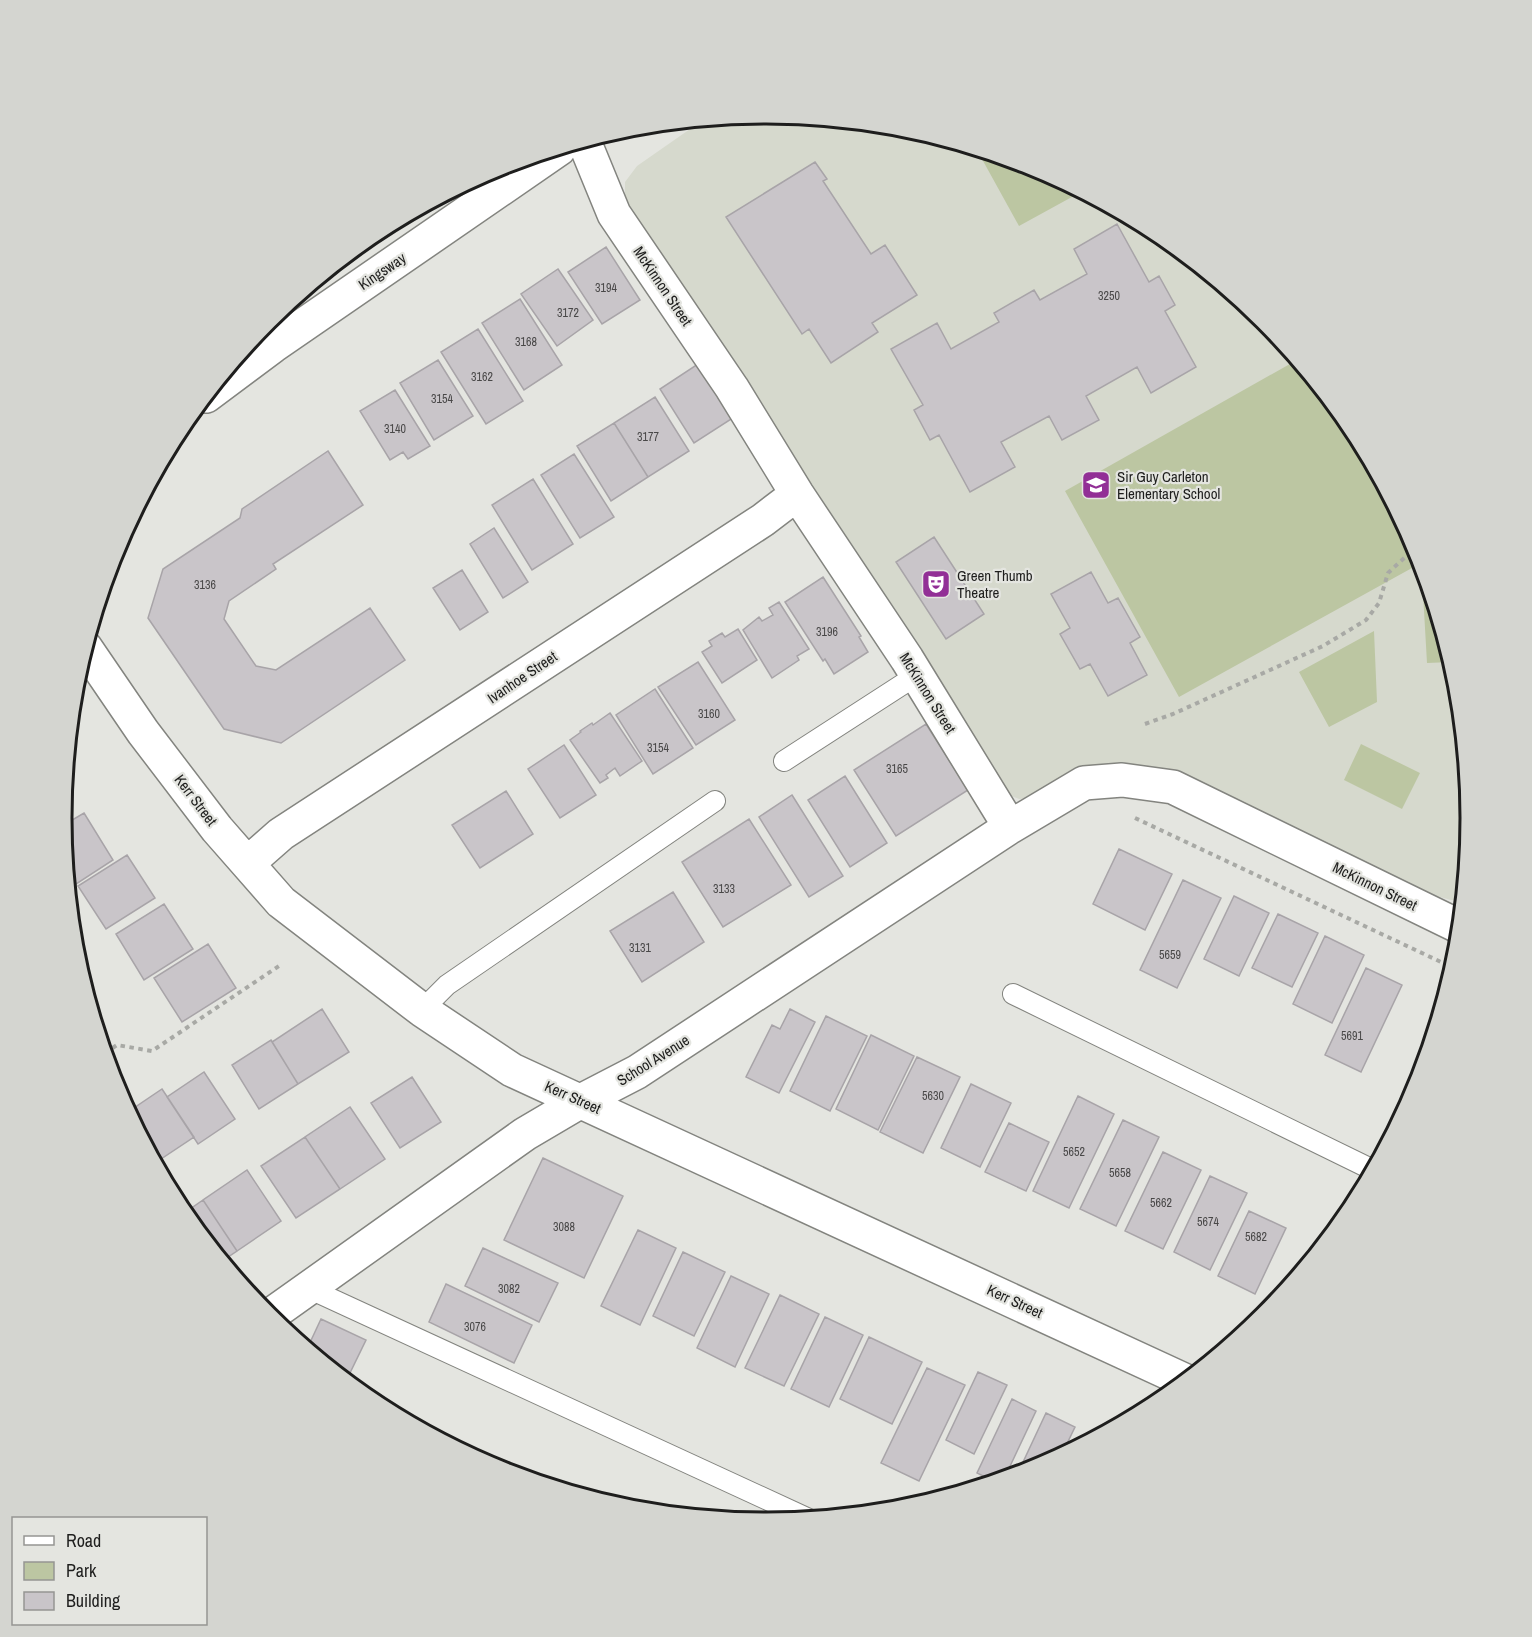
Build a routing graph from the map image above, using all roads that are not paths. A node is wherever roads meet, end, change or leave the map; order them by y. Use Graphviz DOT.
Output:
graph roads {
  1 [pos="587,148"];
  2 [pos="537,163"];
  3 [pos="268,336"];
  4 [pos="797,494"];
  5 [pos="92,657"];
  6 [pos="917,675"];
  7 [pos="784,761"];
  8 [pos="715,801"];
  9 [pos="1010,827"];
  10 [pos="248,863"];
  11 [pos="1452,923"];
  12 [pos="1013,994"];
  13 [pos="422,1011"];
  14 [pos="581,1101"];
  15 [pos="1366,1167"];
  16 [pos="309,1289"];
  17 [pos="277,1311"];
  18 [pos="1177,1377"];
  19 [pos="793,1511"];
  1 -- 4 [label="street, McKinnon Street"];
  2 -- 3 [label="street, Kingsway"];
  4 -- 6 [label="street, McKinnon Street"];
  4 -- 10 [label="street, Ivanhoe Street"];
  5 -- 10 [label="street, Kerr Street"];
  6 -- 7 [label="lane"];
  6 -- 9 [label="street, McKinnon Street"];
  8 -- 13 [label="lane"];
  9 -- 11 [label="street, McKinnon Street"];
  9 -- 14 [label="street, School Avenue"];
  10 -- 13 [label="street, Kerr Street"];
  12 -- 15 [label="lane"];
  13 -- 14 [label="street, Kerr Street"];
  14 -- 16 [label="street, School Avenue"];
  14 -- 18 [label="street, Kerr Street"];
  16 -- 17 [label="street, School Avenue"];
  16 -- 19 [label="lane"];
}
